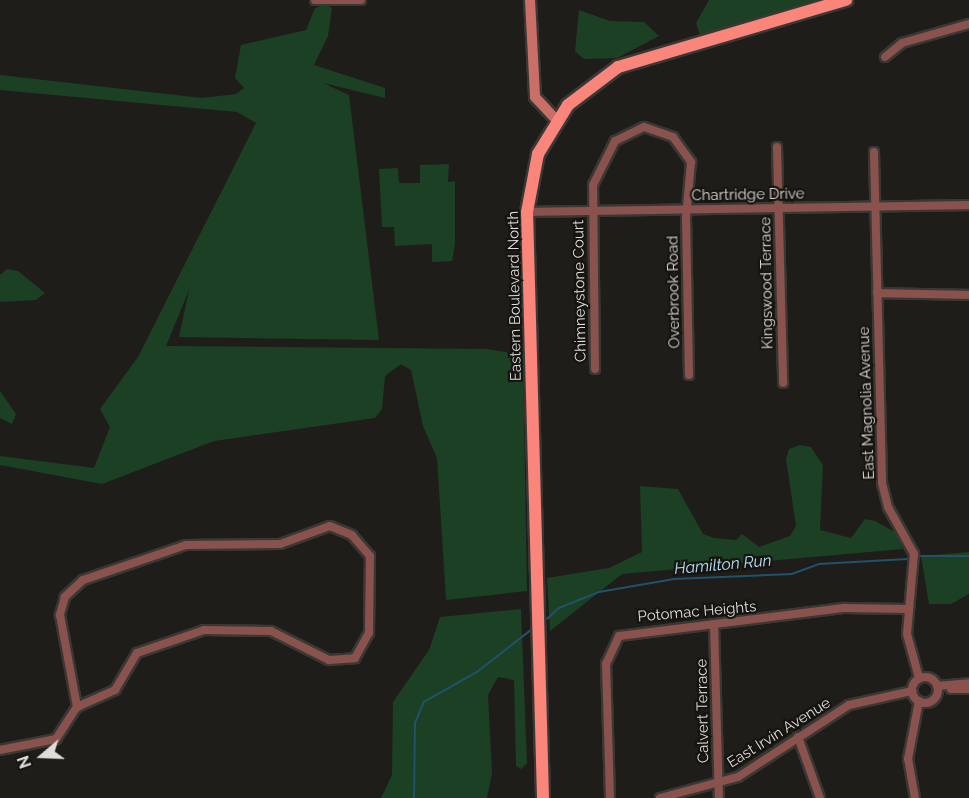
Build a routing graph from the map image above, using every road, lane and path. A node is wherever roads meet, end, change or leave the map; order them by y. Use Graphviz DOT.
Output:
graph roads {
  1 [pos="315,0"];
  2 [pos="361,0"];
  3 [pos="530,0"];
  4 [pos="846,0"];
  5 [pos="969,24"];
  6 [pos="885,57"];
  7 [pos="557,121"];
  8 [pos="777,147"];
  9 [pos="874,152"];
  10 [pos="969,205"];
  11 [pos="779,207"];
  12 [pos="876,207"];
  13 [pos="687,209"];
  14 [pos="527,212"];
  15 [pos="591,212"];
  16 [pos="877,293"];
  17 [pos="969,295"];
  18 [pos="595,369"];
  19 [pos="689,375"];
  20 [pos="783,383"];
  21 [pos="907,609"];
  22 [pos="714,624"];
  23 [pos="919,678"];
  24 [pos="969,683"];
  25 [pos="937,688"];
  26 [pos="969,689"];
  27 [pos="912,691"];
  28 [pos="919,701"];
  29 [pos="77,707"];
  30 [pos="798,737"];
  31 [pos="0,750"];
  32 [pos="718,785"];
  33 [pos="543,798"];
  34 [pos="610,798"];
  35 [pos="660,798"];
  36 [pos="719,798"];
  37 [pos="820,798"];
  38 [pos="915,798"];
  1 -- 2 [label="street"];
  3 -- 7 [label="street"];
  4 -- 7 [label="main road, Eastern Boulevard North"];
  5 -- 6 [label="street"];
  7 -- 14 [label="main road, Eastern Boulevard North"];
  8 -- 11 [label="street, Kingswood Terrace"];
  9 -- 12 [label="street, East Magnolia Avenue"];
  10 -- 12 [label="street, Chartridge Drive"];
  11 -- 12 [label="street, Chartridge Drive"];
  11 -- 13 [label="street, Chartridge Drive"];
  11 -- 20 [label="street, Kingswood Terrace"];
  12 -- 16 [label="street, East Magnolia Avenue"];
  13 -- 15 [label="street, Chartridge Drive"];
  13 -- 15 [label="street, Overbrook Road"];
  13 -- 19 [label="street, Overbrook Road"];
  14 -- 15 [label="street, Chartridge Drive"];
  14 -- 33 [label="main road, Eastern Boulevard North"];
  15 -- 18 [label="street, Chimneystone Court"];
  16 -- 17 [label="street"];
  16 -- 21 [label="street, East Magnolia Avenue"];
  21 -- 22 [label="street, Potomac Heights"];
  21 -- 23 [label="street, East Magnolia Avenue"];
  22 -- 32 [label="street, Calvert Terrace"];
  22 -- 34 [label="street, Potomac Heights"];
  23 -- 25 [label="street"];
  23 -- 27 [label="street"];
  24 -- 25 [label="street"];
  25 -- 26 [label="street"];
  25 -- 28 [label="street"];
  27 -- 28 [label="street"];
  27 -- 30 [label="street, East Irvin Avenue"];
  28 -- 38 [label="street"];
  29 -- 29 [label="street"];
  29 -- 31 [label="street"];
  30 -- 32 [label="street, East Irvin Avenue"];
  30 -- 37 [label="street"];
  32 -- 35 [label="street, East Irvin Avenue"];
  32 -- 36 [label="street, Calvert Terrace"];
}
